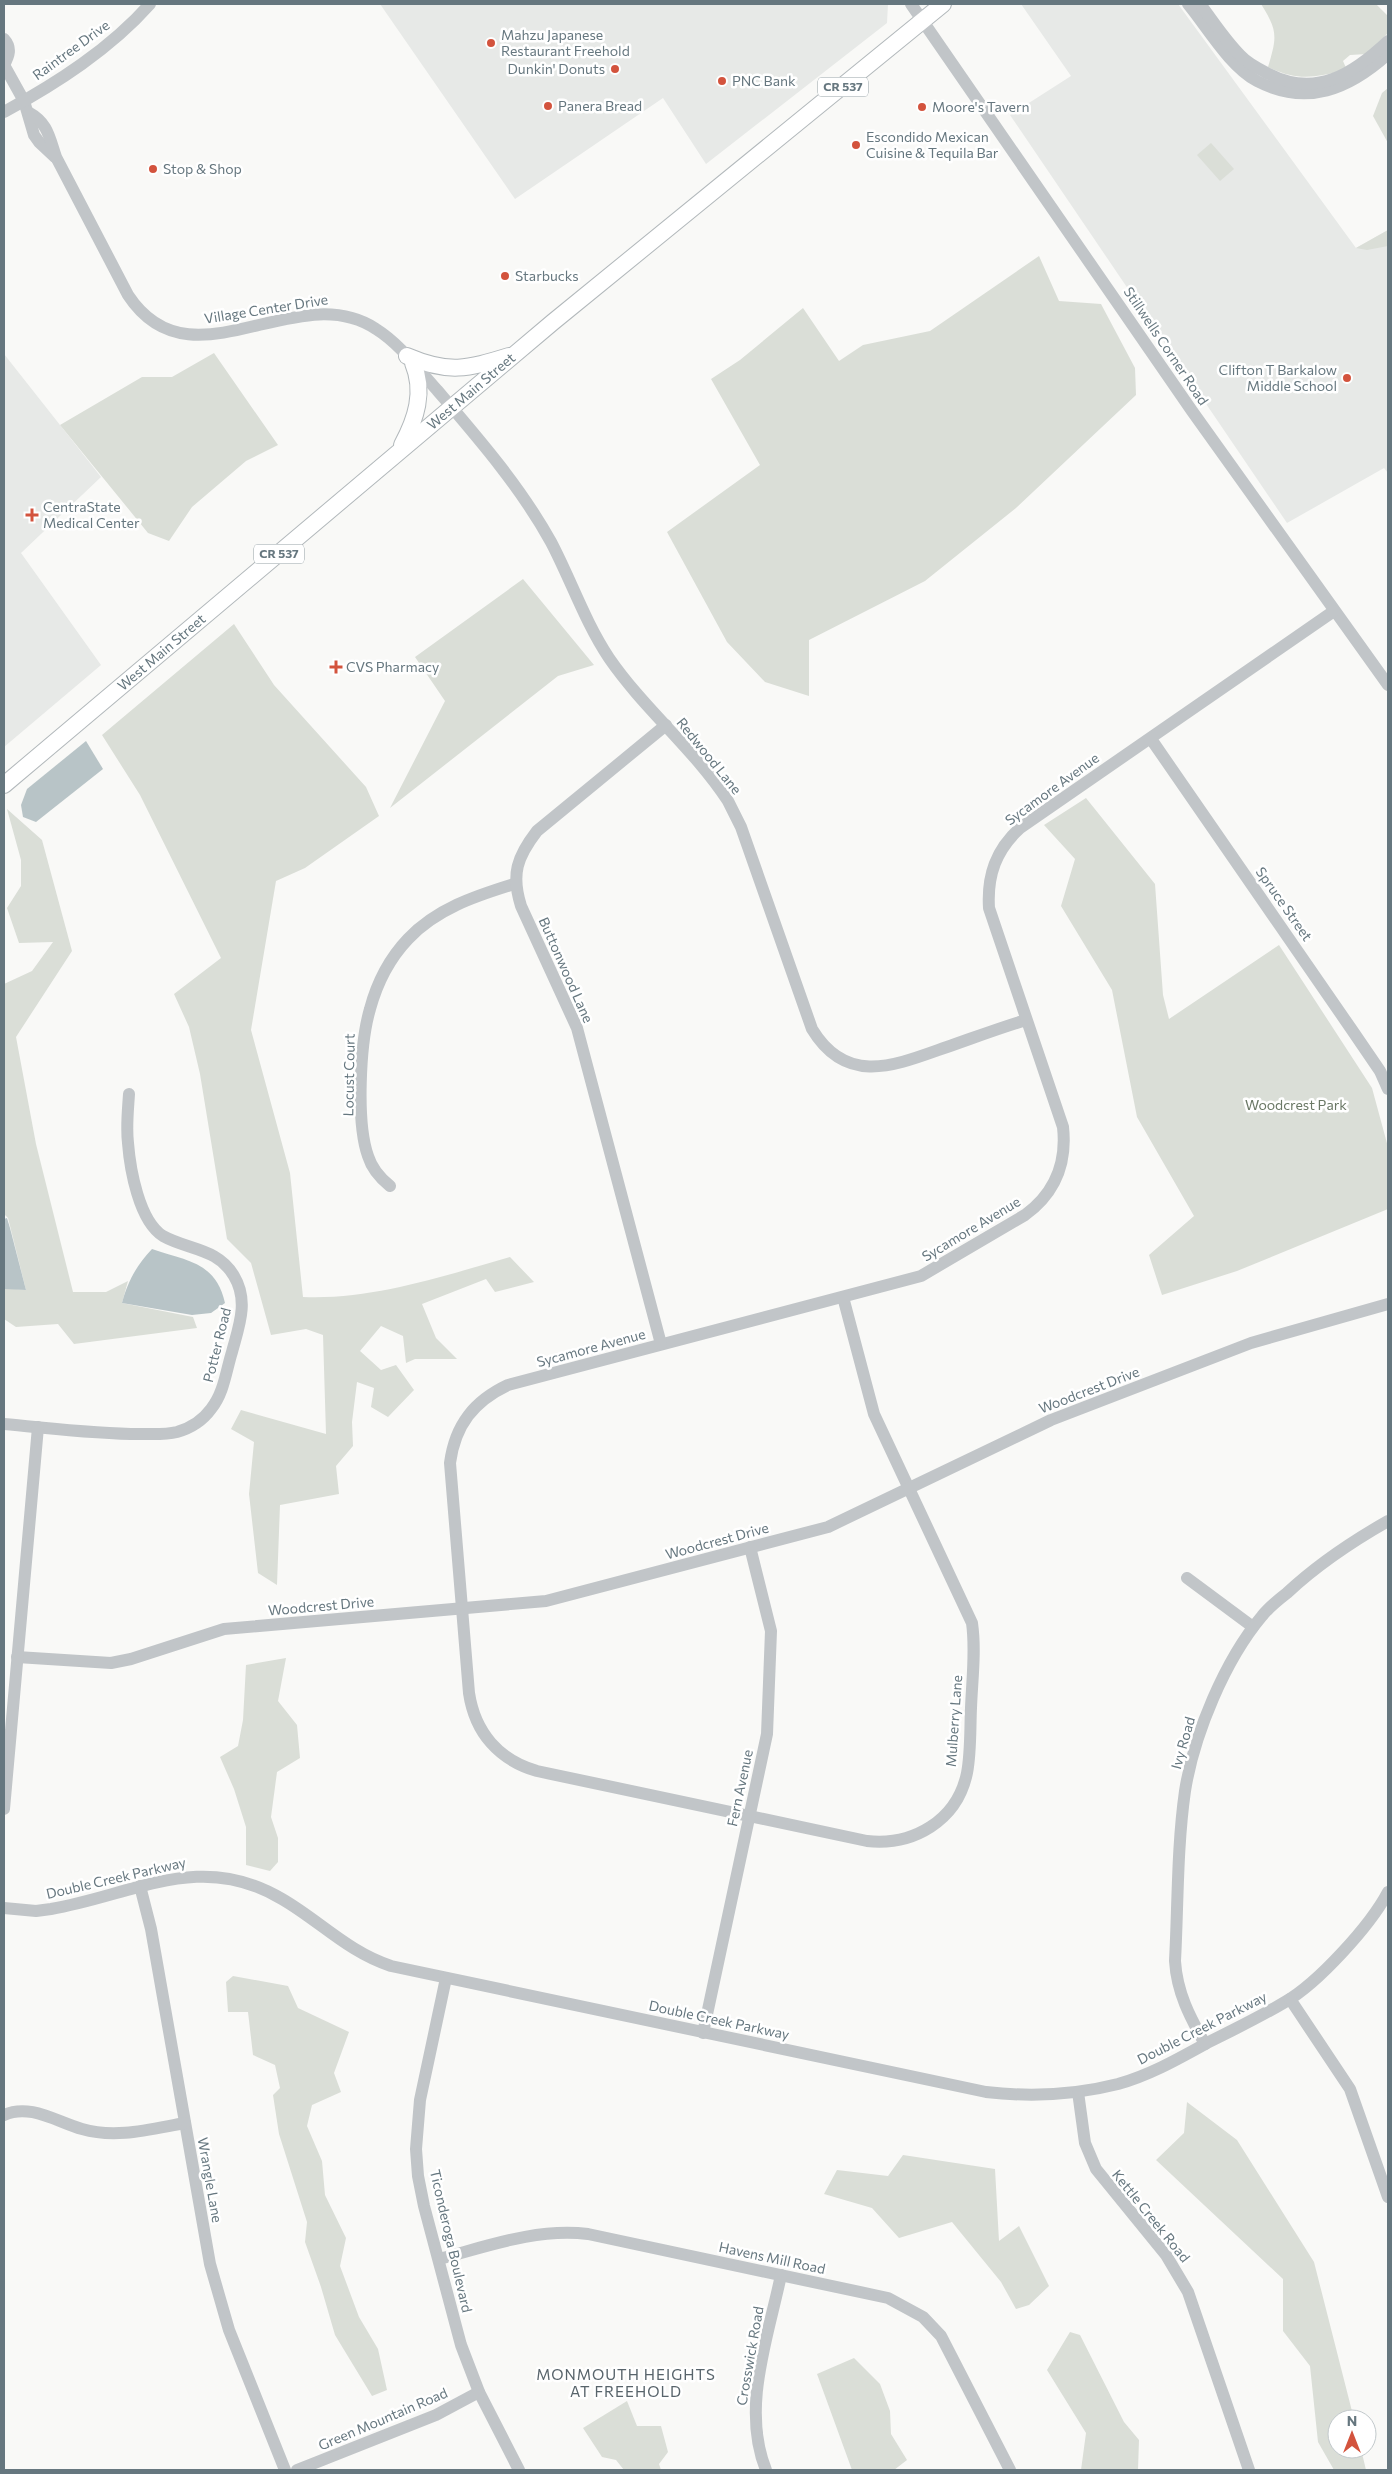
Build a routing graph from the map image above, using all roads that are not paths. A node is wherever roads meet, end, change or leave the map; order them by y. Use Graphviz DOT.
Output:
graph roads {
  1 [pos="150,4"];
  2 [pos="911,4"];
  3 [pos="943,4"];
  4 [pos="1188,4"];
  5 [pos="1200,4"];
  6 [pos="922,21"];
  7 [pos="4,39"];
  8 [pos="1388,41"];
  9 [pos="1388,54"];
  10 [pos="4,65"];
  11 [pos="26,106"];
  12 [pos="4,112"];
  13 [pos="518,353"];
  14 [pos="410,359"];
  15 [pos="451,407"];
  16 [pos="397,454"];
  17 [pos="1334,611"];
  18 [pos="1388,685"];
  19 [pos="666,725"];
  20 [pos="1151,739"];
  21 [pos="4,785"];
  22 [pos="514,884"];
  23 [pos="1026,1020"];
  24 [pos="1388,1090"];
  25 [pos="129,1094"];
  26 [pos="390,1186"];
  27 [pos="843,1297"];
  28 [pos="1388,1304"];
  29 [pos="661,1344"];
  30 [pos="4,1424"];
  31 [pos="38,1427"];
  32 [pos="909,1488"];
  33 [pos="1388,1521"];
  34 [pos="750,1547"];
  35 [pos="1187,1578"];
  36 [pos="462,1609"];
  37 [pos="1253,1627"];
  38 [pos="17,1657"];
  39 [pos="494,1747"];
  40 [pos="4,1809"];
  41 [pos="749,1816"];
  42 [pos="140,1886"];
  43 [pos="1388,1892"];
  44 [pos="4,1908"];
  45 [pos="446,1978"];
  46 [pos="1290,1999"];
  47 [pos="703,2033"];
  48 [pos="1205,2044"];
  49 [pos="1078,2092"];
  50 [pos="4,2114"];
  51 [pos="185,2123"];
  52 [pos="1388,2197"];
  53 [pos="438,2259"];
  54 [pos="781,2275"];
  55 [pos="479,2392"];
  56 [pos="285,2470"];
  57 [pos="297,2470"];
  58 [pos="519,2470"];
  59 [pos="766,2470"];
  60 [pos="1010,2470"];
  61 [pos="1249,2470"];
  1 -- 11 [label="street, Raintree Drive"];
  2 -- 6 [label="street, Stillwells Corner Road"];
  3 -- 6 [label="main road, West Main Street / CR 537"];
  4 -- 9 [label="street"];
  5 -- 8 [label="street"];
  6 -- 13 [label="main road, West Main Street / CR 537"];
  6 -- 17 [label="street, Stillwells Corner Road"];
  7 -- 10 [label="street"];
  10 -- 11 [label="street, Village Center Drive"];
  11 -- 12 [label="street, Raintree Drive"];
  11 -- 14 [label="street, Village Center Drive"];
  13 -- 14 [label="main road"];
  13 -- 15 [label="main road, West Main Street / CR 537"];
  14 -- 15 [label="street, Village Center Drive"];
  14 -- 16 [label="main road"];
  15 -- 16 [label="main road, West Main Street / CR 537"];
  15 -- 19 [label="street, Redwood Lane"];
  16 -- 21 [label="main road, West Main Street / CR 537"];
  17 -- 18 [label="street, Stillwells Corner Road"];
  17 -- 20 [label="street, Sycamore Avenue"];
  19 -- 22 [label="street"];
  19 -- 23 [label="street, Redwood Lane"];
  20 -- 23 [label="street, Sycamore Avenue"];
  20 -- 24 [label="street, Spruce Street"];
  22 -- 26 [label="street, Locust Court"];
  22 -- 29 [label="street, Buttonwood Lane"];
  23 -- 27 [label="street, Sycamore Avenue"];
  25 -- 31 [label="street, Potter Road"];
  27 -- 29 [label="street, Sycamore Avenue"];
  27 -- 32 [label="street, Mulberry Lane"];
  28 -- 32 [label="street, Woodcrest Drive"];
  29 -- 36 [label="street, Sycamore Avenue"];
  30 -- 31 [label="street, Potter Road"];
  31 -- 38 [label="street"];
  32 -- 34 [label="street, Woodcrest Drive"];
  32 -- 41 [label="street, Mulberry Lane"];
  33 -- 37 [label="street, Ivy Road"];
  34 -- 36 [label="street, Woodcrest Drive"];
  34 -- 41 [label="street, Fern Avenue"];
  35 -- 37 [label="street"];
  36 -- 38 [label="street, Woodcrest Drive"];
  36 -- 39 [label="street, Sycamore Avenue"];
  37 -- 48 [label="street, Ivy Road"];
  38 -- 40 [label="street"];
  39 -- 41 [label="street, Mulberry Lane"];
  41 -- 47 [label="street, Fern Avenue"];
  42 -- 44 [label="street, Double Creek Parkway"];
  42 -- 45 [label="street, Double Creek Parkway"];
  42 -- 51 [label="street, Wrangle Lane"];
  43 -- 46 [label="street, Double Creek Parkway"];
  45 -- 47 [label="street, Double Creek Parkway"];
  45 -- 53 [label="street, Ticonderoga Boulevard"];
  46 -- 48 [label="street, Double Creek Parkway"];
  46 -- 52 [label="street"];
  47 -- 49 [label="street, Double Creek Parkway"];
  48 -- 49 [label="street, Double Creek Parkway"];
  49 -- 61 [label="street, Kettle Creek Road"];
  50 -- 51 [label="street"];
  51 -- 56 [label="street, Wrangle Lane"];
  53 -- 54 [label="street, Havens Mill Road"];
  53 -- 55 [label="street, Ticonderoga Boulevard"];
  54 -- 59 [label="street, Crosswick Road"];
  54 -- 60 [label="street, Havens Mill Road"];
  55 -- 57 [label="street, Green Mountain Road"];
  55 -- 58 [label="street, Ticonderoga Boulevard"];
}
